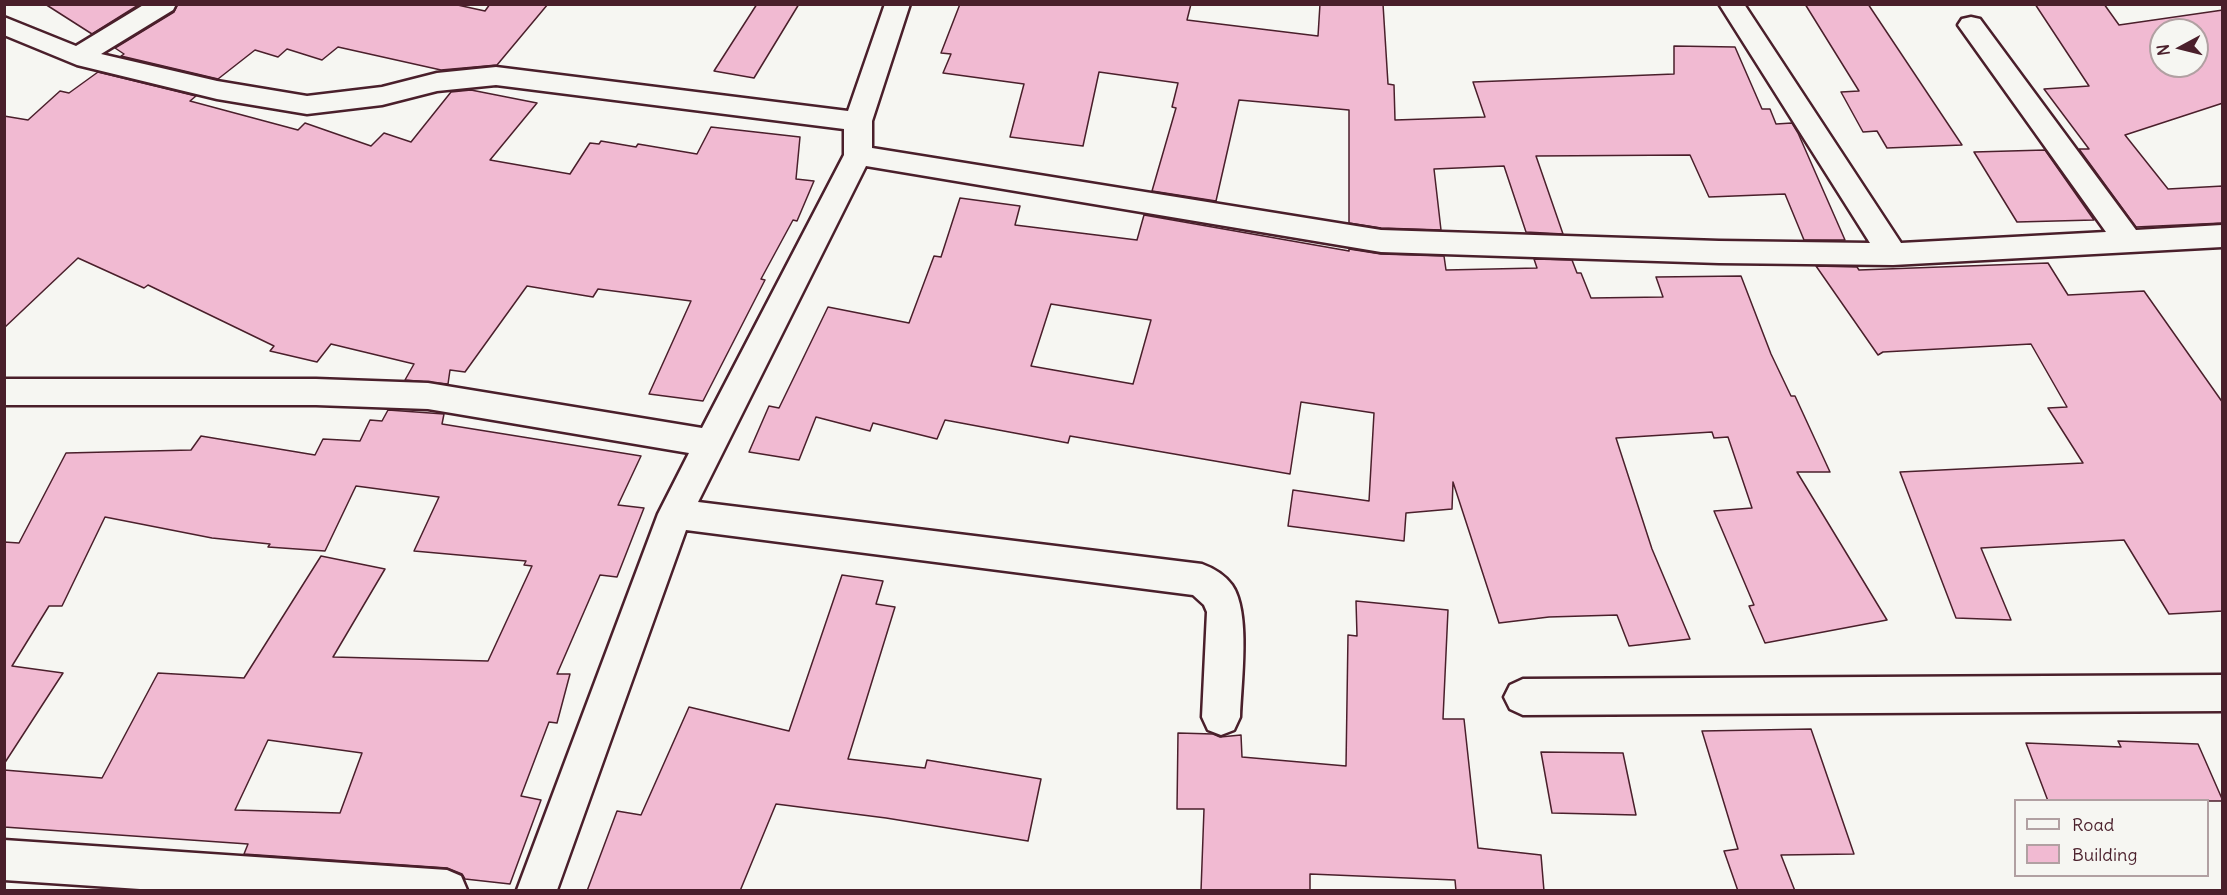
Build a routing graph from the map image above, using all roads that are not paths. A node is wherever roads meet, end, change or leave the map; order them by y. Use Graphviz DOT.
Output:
graph roads {
  1 [pos="164,4"];
  2 [pos="898,4"];
  3 [pos="1731,4"];
  4 [pos="4,25"];
  5 [pos="1971,25"];
  6 [pos="77,57"];
  7 [pos="858,121"];
  8 [pos="858,155"];
  9 [pos="2223,236"];
  10 [pos="2127,239"];
  11 [pos="1893,254"];
  12 [pos="4,392"];
  13 [pos="712,443"];
  14 [pos="675,514"];
  15 [pos="2223,693"];
  16 [pos="1523,697"];
  17 [pos="1221,717"];
  18 [pos="4,860"];
  19 [pos="447,891"];
  20 [pos="537,891"];
  1 -- 6 [label="street"];
  2 -- 7 [label="street"];
  3 -- 11 [label="street"];
  4 -- 6 [label="street"];
  5 -- 10 [label="street"];
  6 -- 7 [label="street"];
  7 -- 8 [label="street"];
  8 -- 11 [label="street"];
  8 -- 13 [label="street"];
  9 -- 10 [label="street"];
  10 -- 11 [label="street"];
  12 -- 13 [label="street"];
  13 -- 14 [label="street"];
  14 -- 17 [label="street"];
  14 -- 20 [label="street"];
  15 -- 16 [label="street"];
  18 -- 19 [label="street"];
}
